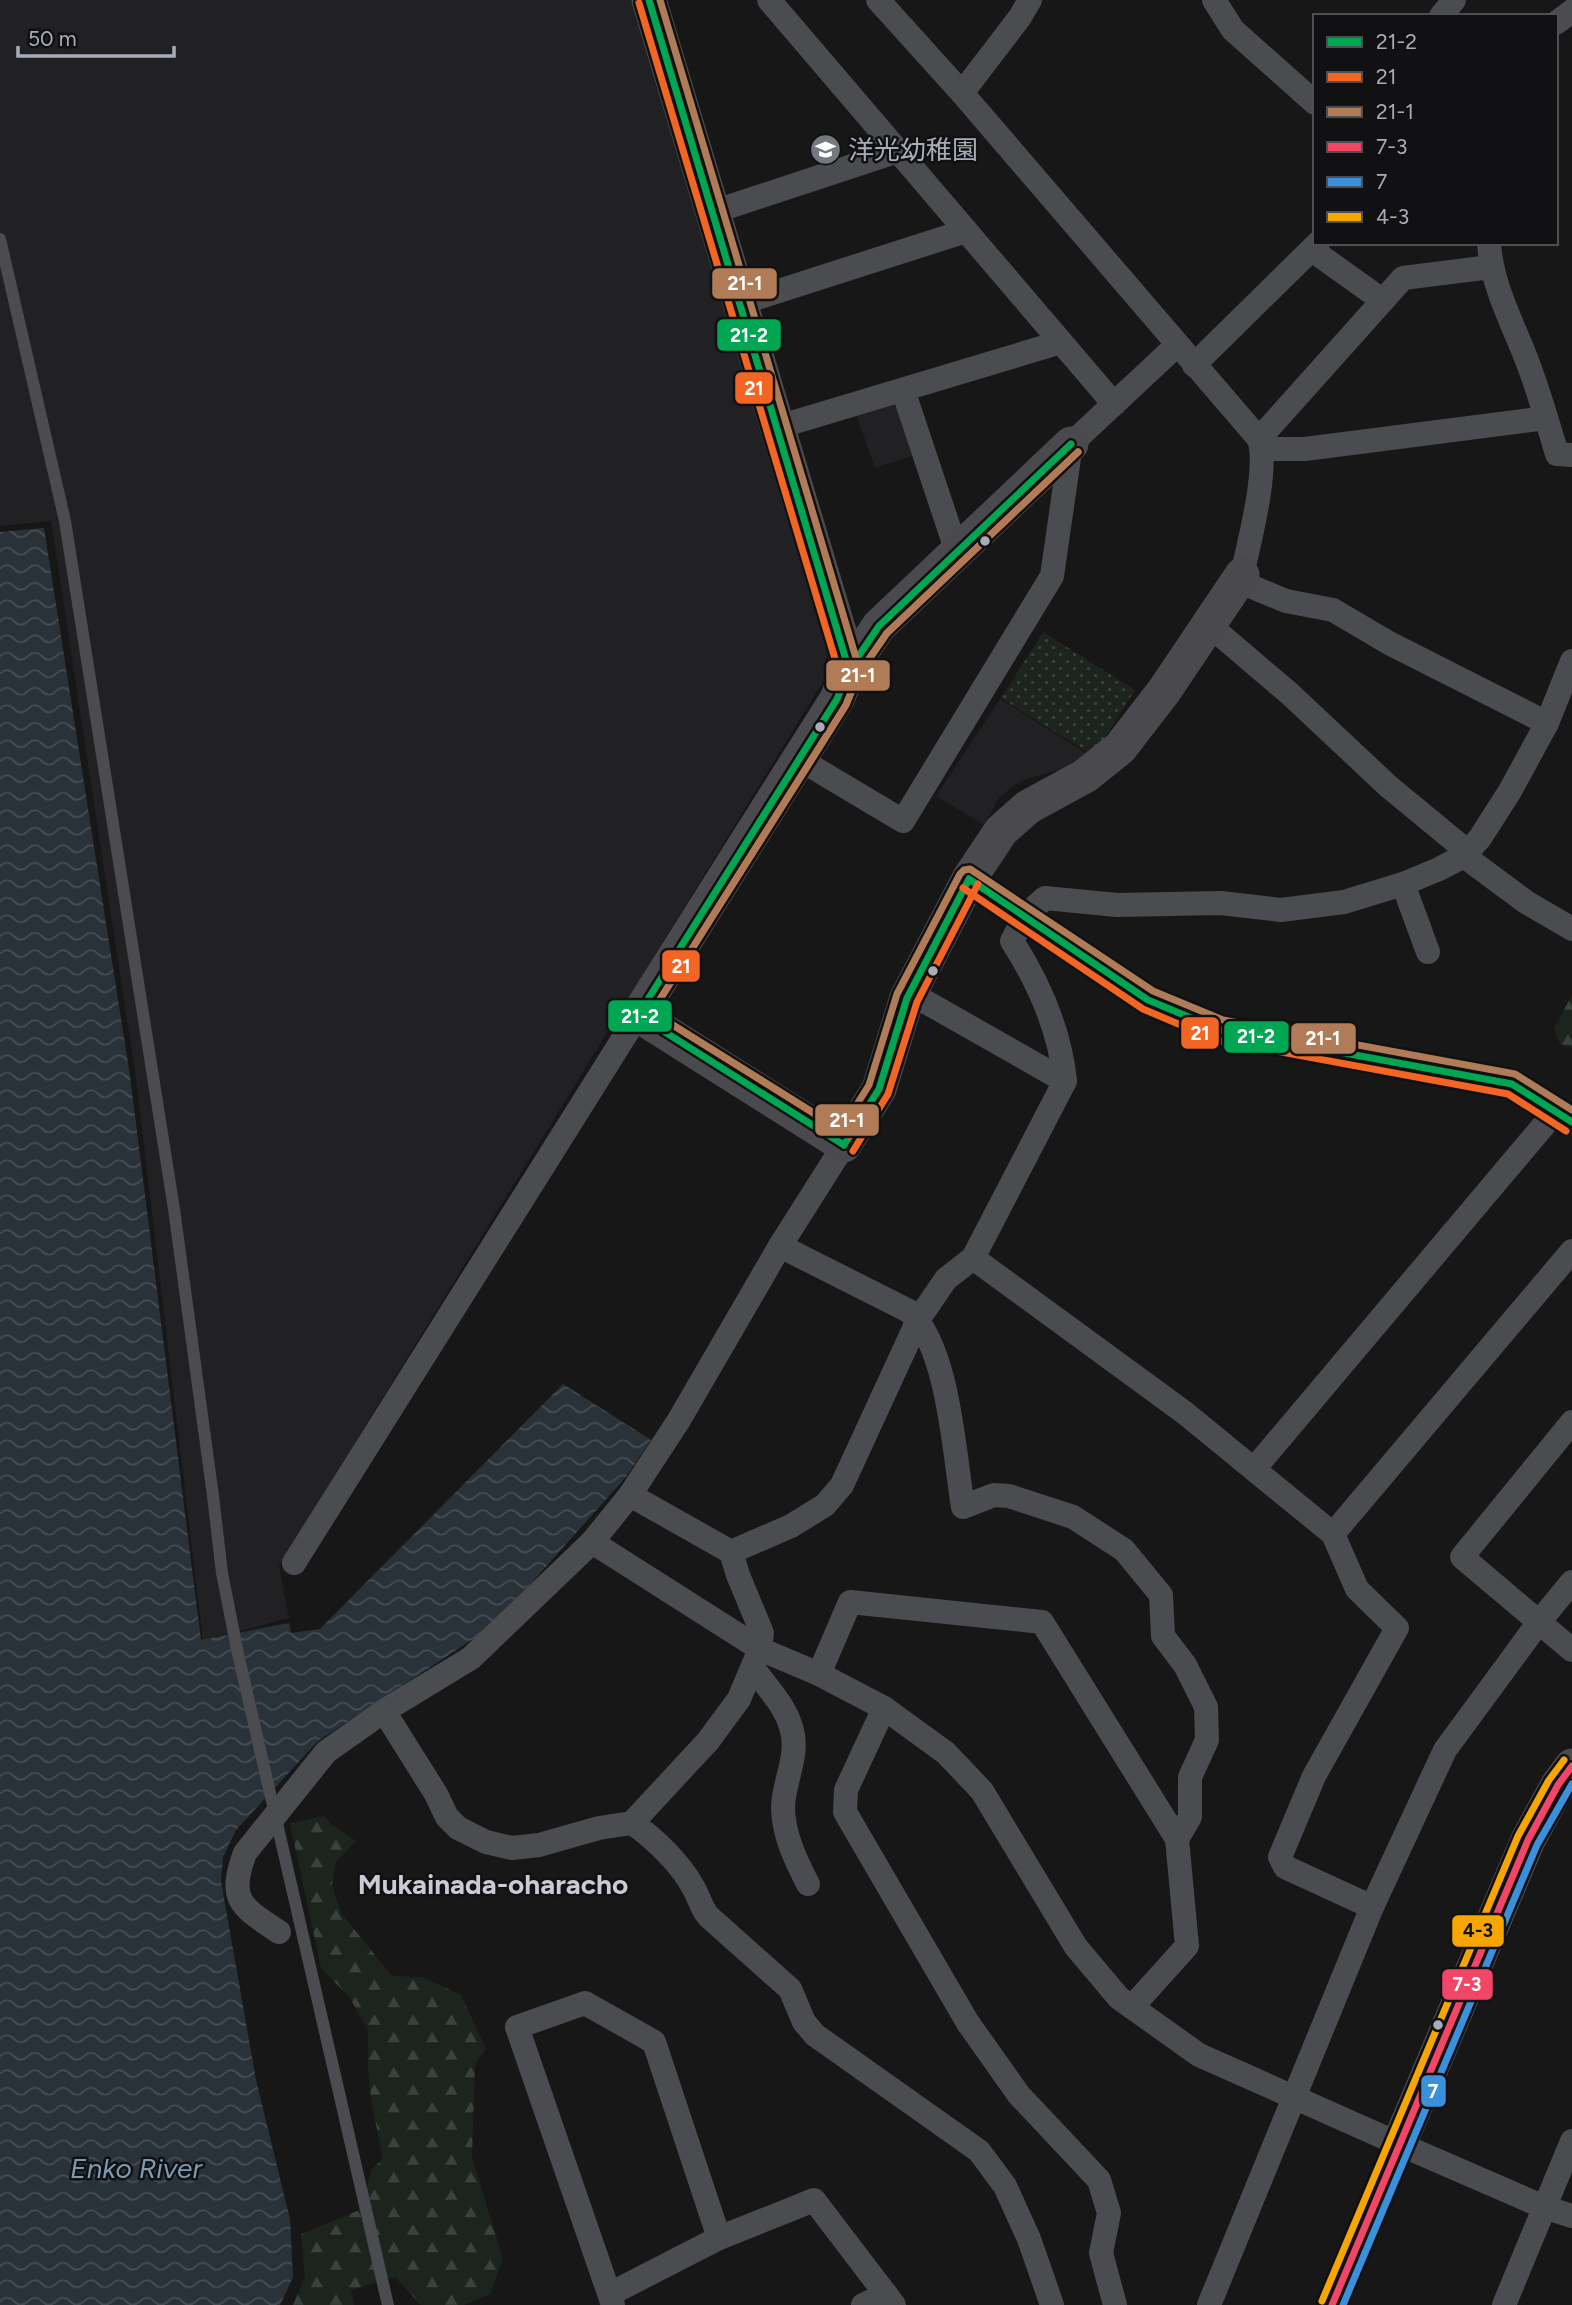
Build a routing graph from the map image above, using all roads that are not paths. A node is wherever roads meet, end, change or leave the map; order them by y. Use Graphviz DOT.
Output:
graph roads {
  1 [pos="649,0"];
  2 [pos="769,0"];
  3 [pos="878,0"];
  4 [pos="1030,0"];
  5 [pos="1214,0"];
  6 [pos="1454,0"];
  7 [pos="1443,14"];
  8 [pos="962,93"];
  9 [pos="1313,101"];
  10 [pos="898,151"];
  11 [pos="713,212"];
  12 [pos="966,231"];
  13 [pos="0,239"];
  14 [pos="1315,247"];
  15 [pos="1490,255"];
  16 [pos="1382,300"];
  17 [pos="741,303"];
  18 [pos="1061,342"];
  19 [pos="1177,345"];
  20 [pos="1194,365"];
  21 [pos="903,390"];
  22 [pos="1114,404"];
  23 [pos="1546,418"];
  24 [pos="778,427"];
  25 [pos="1070,444"];
  26 [pos="1261,444"];
  27 [pos="1572,455"];
  28 [pos="957,552"];
  29 [pos="1240,578"];
  30 [pos="1209,625"];
  31 [pos="1572,661"];
  32 [pos="849,670"];
  33 [pos="1547,723"];
  34 [pos="799,759"];
  35 [pos="1466,854"];
  36 [pos="969,879"];
  37 [pos="1404,884"];
  38 [pos="1025,916"];
  39 [pos="1572,929"];
  40 [pos="1428,952"];
  41 [pos="910,993"];
  42 [pos="638,1015"];
  43 [pos="1065,1082"];
  44 [pos="1564,1117"];
  45 [pos="844,1144"];
  46 [pos="780,1246"];
  47 [pos="1572,1251"];
  48 [pos="973,1258"];
  49 [pos="918,1320"];
  50 [pos="1572,1422"];
  51 [pos="1254,1469"];
  52 [pos="630,1495"];
  53 [pos="1334,1534"];
  54 [pos="592,1542"];
  55 [pos="731,1552"];
  56 [pos="294,1563"];
  57 [pos="1572,1582"];
  58 [pos="1539,1622"];
  59 [pos="1572,1650"];
  60 [pos="756,1658"];
  61 [pos="819,1674"];
  62 [pos="884,1708"];
  63 [pos="384,1711"];
  64 [pos="1572,1766"];
  65 [pos="632,1823"];
  66 [pos="1177,1839"];
  67 [pos="808,1884"];
  68 [pos="1372,1907"];
  69 [pos="279,1932"];
  70 [pos="1132,2007"];
  71 [pos="1294,2097"];
  72 [pos="1572,2141"];
  73 [pos="1399,2144"];
  74 [pos="1544,2207"];
  75 [pos="1572,2216"];
  76 [pos="719,2238"];
  77 [pos="612,2299"];
  78 [pos="890,2299"];
  79 [pos="388,2305"];
  80 [pos="863,2305"];
  81 [pos="1052,2305"];
  82 [pos="1115,2305"];
  83 [pos="1209,2305"];
  84 [pos="1332,2305"];
  85 [pos="1504,2305"];
  1 -- 11 [label="street"];
  2 -- 10 [label="street"];
  3 -- 8 [label="street"];
  4 -- 8 [label="street"];
  5 -- 9 [label="street"];
  6 -- 7 [label="street"];
  8 -- 19 [label="street"];
  10 -- 11 [label="street"];
  10 -- 12 [label="street"];
  11 -- 17 [label="street"];
  12 -- 17 [label="street"];
  12 -- 18 [label="street"];
  13 -- 79 [label="lane, bridge"];
  14 -- 16 [label="street"];
  14 -- 20 [label="street"];
  15 -- 16 [label="street"];
  15 -- 23 [label="street"];
  16 -- 26 [label="street"];
  17 -- 24 [label="street"];
  18 -- 21 [label="street"];
  18 -- 22 [label="street"];
  19 -- 20 [label="street"];
  19 -- 22 [label="street"];
  20 -- 26 [label="street"];
  21 -- 24 [label="street"];
  21 -- 28 [label="street"];
  22 -- 25 [label="street"];
  23 -- 26 [label="street"];
  23 -- 27 [label="street"];
  24 -- 32 [label="street"];
  25 -- 28 [label="street"];
  25 -- 34 [label="street"];
  26 -- 29 [label="street"];
  28 -- 32 [label="street"];
  29 -- 30 [label="street"];
  29 -- 33 [label="street"];
  30 -- 35 [label="street"];
  30 -- 36 [label="street"];
  31 -- 33 [label="street"];
  32 -- 34 [label="street"];
  33 -- 35 [label="street"];
  34 -- 42 [label="street"];
  35 -- 37 [label="street"];
  35 -- 39 [label="street"];
  36 -- 38 [label="street"];
  36 -- 41 [label="street"];
  37 -- 38 [label="street"];
  37 -- 40 [label="street"];
  38 -- 43 [label="street"];
  38 -- 44 [label="street"];
  41 -- 43 [label="street"];
  41 -- 45 [label="street"];
  42 -- 45 [label="street"];
  42 -- 56 [label="street"];
  43 -- 48 [label="street"];
  44 -- 51 [label="street"];
  45 -- 46 [label="street"];
  46 -- 49 [label="street"];
  46 -- 52 [label="street"];
  47 -- 53 [label="street"];
  48 -- 49 [label="street"];
  48 -- 51 [label="street"];
  49 -- 55 [label="street"];
  49 -- 66 [label="street"];
  50 -- 58 [label="street"];
  51 -- 53 [label="street"];
  52 -- 54 [label="street"];
  52 -- 55 [label="street"];
  53 -- 68 [label="street"];
  54 -- 60 [label="street"];
  54 -- 63 [label="street"];
  55 -- 60 [label="street"];
  57 -- 58 [label="street"];
  58 -- 59 [label="street"];
  58 -- 68 [label="street"];
  60 -- 61 [label="street"];
  60 -- 65 [label="street"];
  60 -- 67 [label="street"];
  61 -- 62 [label="street"];
  61 -- 66 [label="street"];
  62 -- 70 [label="street"];
  62 -- 82 [label="street"];
  63 -- 65 [label="street"];
  63 -- 69 [label="street"];
  64 -- 73 [label="street"];
  65 -- 81 [label="street"];
  66 -- 70 [label="street"];
  68 -- 71 [label="street"];
  70 -- 71 [label="street"];
  71 -- 73 [label="street"];
  71 -- 83 [label="street"];
  72 -- 74 [label="street"];
  73 -- 74 [label="street"];
  73 -- 84 [label="street"];
  74 -- 75 [label="street"];
  74 -- 85 [label="street"];
  76 -- 77 [label="street"];
  76 -- 77 [label="street"];
  76 -- 78 [label="street"];
  78 -- 80 [label="street"];
}
